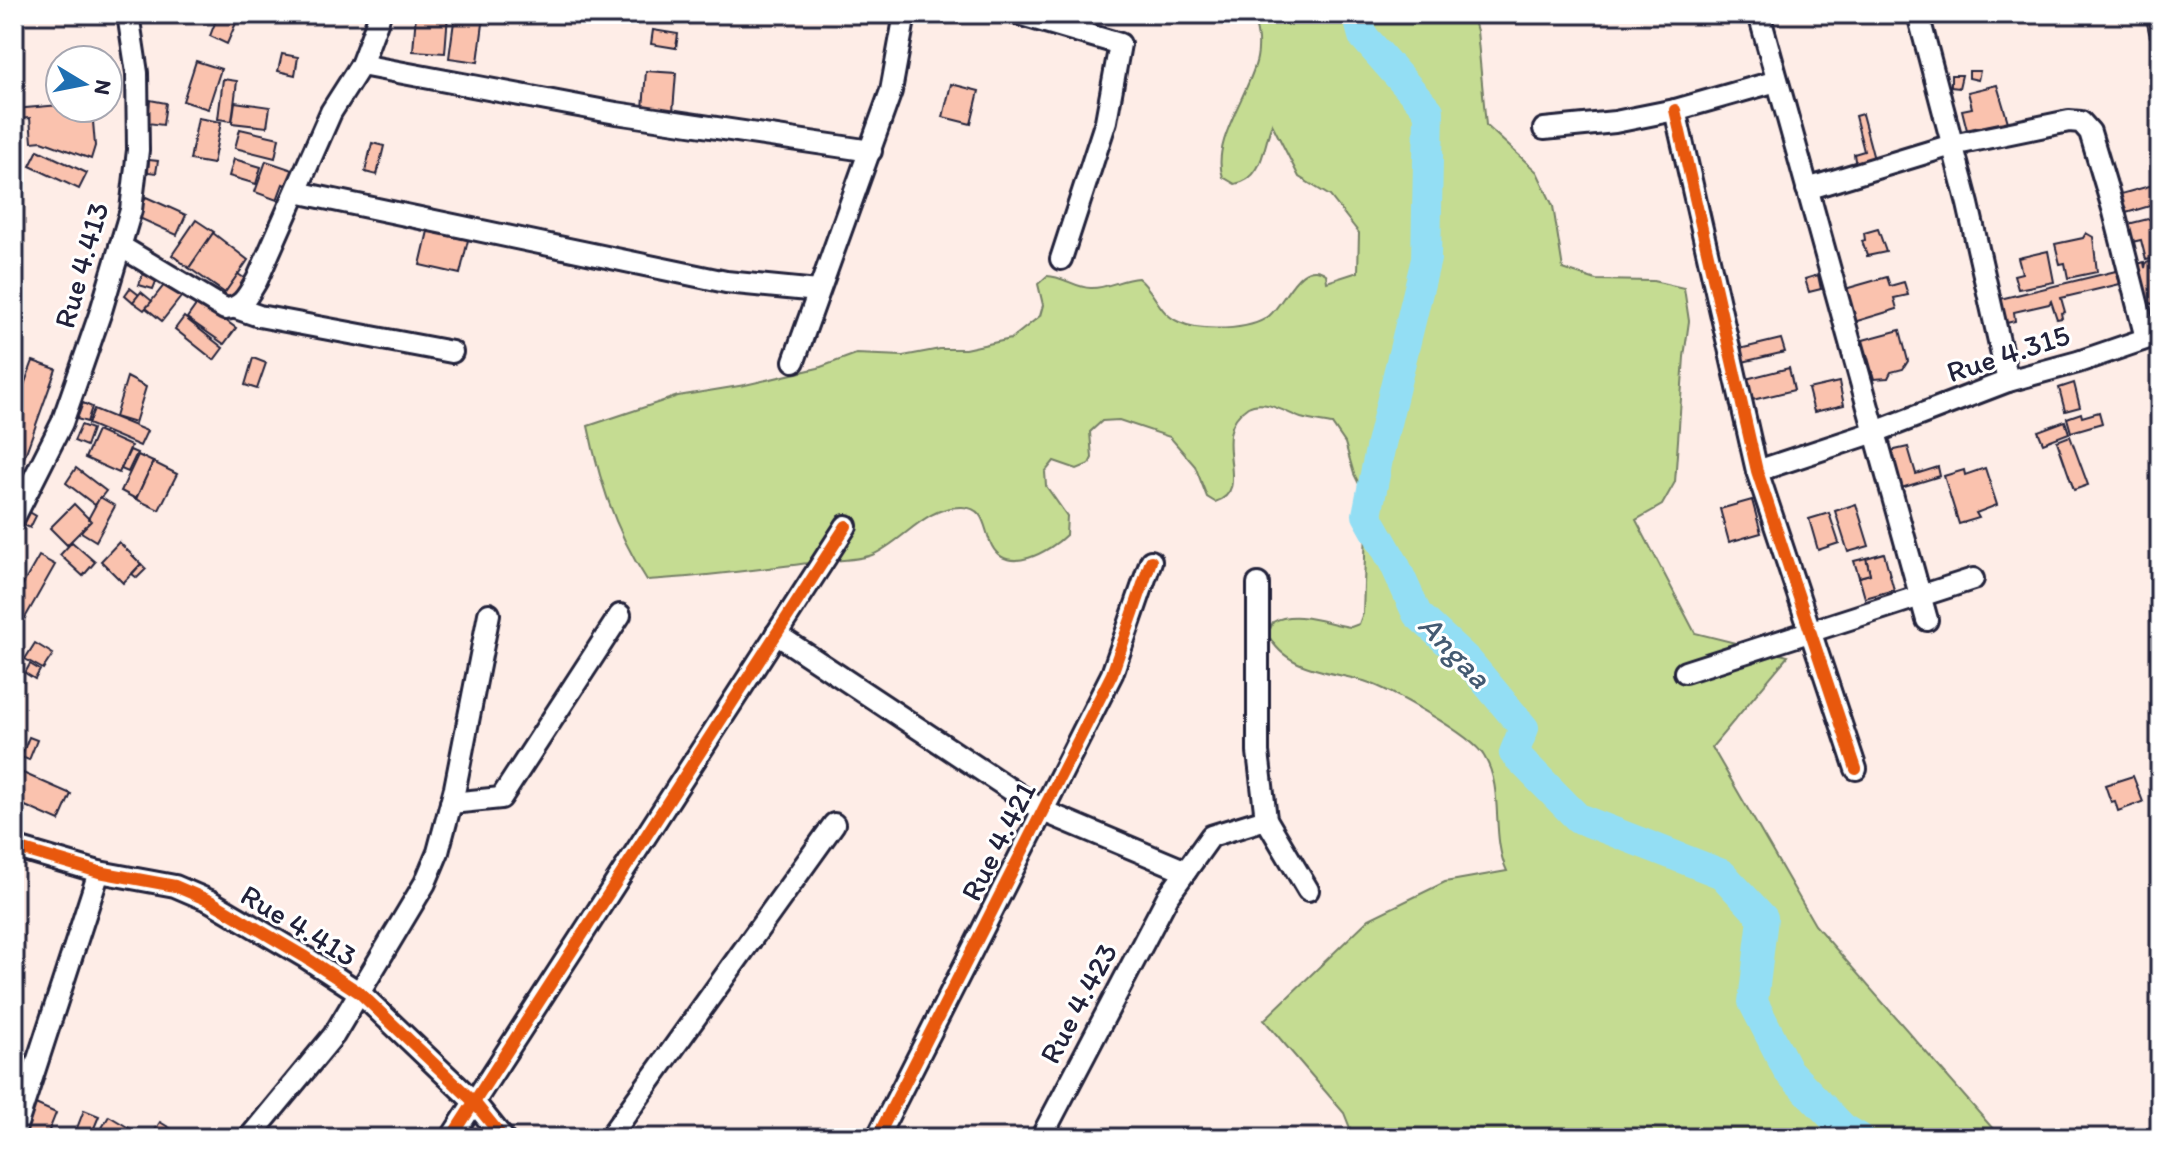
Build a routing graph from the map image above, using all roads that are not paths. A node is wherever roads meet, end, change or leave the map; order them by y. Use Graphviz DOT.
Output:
graph roads {
  1 [pos="128,14"];
  2 [pos="380,14"];
  3 [pos="905,14"];
  4 [pos="1018,14"];
  5 [pos="1759,14"];
  6 [pos="1918,14"];
  7 [pos="361,65"];
  8 [pos="1777,81"];
  9 [pos="1675,110"];
  10 [pos="1544,129"];
  11 [pos="1952,145"];
  12 [pos="871,151"];
  13 [pos="1807,189"];
  14 [pos="296,192"];
  15 [pos="120,246"];
  16 [pos="1061,259"];
  17 [pos="818,291"];
  18 [pos="236,308"];
  19 [pos="2153,336"];
  20 [pos="452,352"];
  21 [pos="794,361"];
  22 [pos="2008,381"];
  23 [pos="1875,432"];
  24 [pos="1757,471"];
  25 [pos="14,518"];
  26 [pos="846,526"];
  27 [pos="1151,561"];
  28 [pos="1973,579"];
  29 [pos="1258,584"];
  30 [pos="1920,596"];
  31 [pos="489,614"];
  32 [pos="620,615"];
  33 [pos="1927,620"];
  34 [pos="1810,631"];
  35 [pos="776,634"];
  36 [pos="1685,672"];
  37 [pos="1856,769"];
  38 [pos="451,803"];
  39 [pos="1043,811"];
  40 [pos="1266,819"];
  41 [pos="834,824"];
  42 [pos="14,847"];
  43 [pos="1186,871"];
  44 [pos="99,872"];
  45 [pos="1308,890"];
  46 [pos="360,993"];
  47 [pos="474,1102"];
  48 [pos="14,1133"];
  49 [pos="249,1138"];
  50 [pos="451,1138"];
  51 [pos="503,1138"];
  52 [pos="609,1138"];
  53 [pos="877,1138"];
  54 [pos="1041,1138"];
  1 -- 15 [label="street, Rue 4.413"];
  2 -- 7 [label="street"];
  3 -- 12 [label="street"];
  4 -- 16 [label="street"];
  5 -- 8 [label="street"];
  6 -- 11 [label="street"];
  7 -- 12 [label="street"];
  7 -- 14 [label="street"];
  8 -- 9 [label="street"];
  8 -- 13 [label="street"];
  9 -- 10 [label="street"];
  9 -- 24 [label="street"];
  11 -- 13 [label="street"];
  11 -- 19 [label="street"];
  11 -- 22 [label="street"];
  12 -- 17 [label="street"];
  13 -- 23 [label="street"];
  14 -- 17 [label="street"];
  14 -- 18 [label="street"];
  15 -- 18 [label="street"];
  15 -- 25 [label="street, Rue 4.413"];
  17 -- 21 [label="street"];
  18 -- 20 [label="street"];
  19 -- 22 [label="street, Rue 4.315"];
  22 -- 23 [label="street, Rue 4.315"];
  23 -- 24 [label="street, Rue 4.315"];
  23 -- 30 [label="street"];
  24 -- 34 [label="street"];
  26 -- 35 [label="street"];
  27 -- 39 [label="street, Rue 4.421"];
  28 -- 30 [label="street"];
  29 -- 40 [label="street"];
  30 -- 33 [label="street"];
  30 -- 34 [label="street"];
  31 -- 38 [label="street"];
  32 -- 38 [label="street"];
  34 -- 36 [label="street"];
  34 -- 37 [label="street"];
  35 -- 39 [label="street"];
  35 -- 47 [label="street"];
  38 -- 46 [label="street"];
  39 -- 43 [label="street"];
  39 -- 53 [label="street, Rue 4.421"];
  40 -- 43 [label="street, Rue 4.423"];
  40 -- 45 [label="street"];
  41 -- 52 [label="street"];
  42 -- 44 [label="street, Rue 4.413"];
  43 -- 54 [label="street, Rue 4.423"];
  44 -- 46 [label="street, Rue 4.413"];
  44 -- 48 [label="street"];
  46 -- 47 [label="street, Rue 4.413"];
  46 -- 49 [label="street"];
  47 -- 50 [label="street"];
  47 -- 51 [label="street, Rue 4.413"];
}
